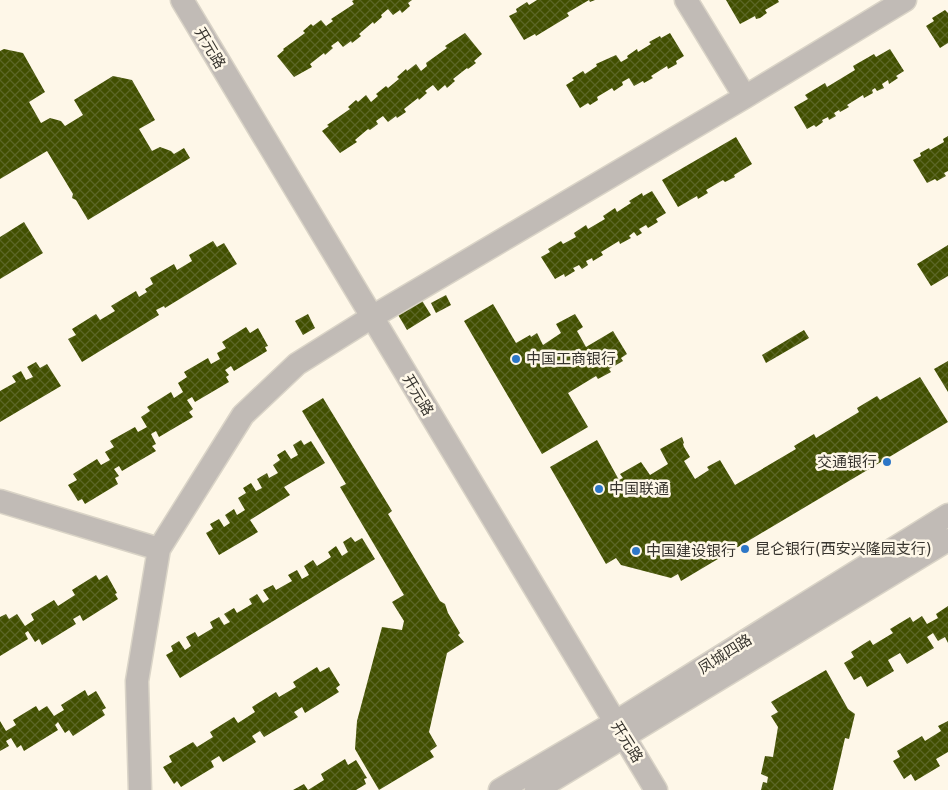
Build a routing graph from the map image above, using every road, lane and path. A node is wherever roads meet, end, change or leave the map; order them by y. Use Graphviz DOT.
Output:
graph roads {
  1 [pos="182,0"];
  2 [pos="686,0"];
  3 [pos="904,0"];
  4 [pos="745,97"];
  5 [pos="372,317"];
  6 [pos="0,501"];
  7 [pos="948,515"];
  8 [pos="948,540"];
  9 [pos="159,549"];
  10 [pos="620,730"];
  11 [pos="140,790"];
  12 [pos="500,790"];
  13 [pos="536,790"];
  14 [pos="656,790"];
  1 -- 5 [label="street, 开元路"];
  2 -- 4 [label="street"];
  3 -- 4 [label="street"];
  4 -- 5 [label="street"];
  5 -- 9 [label="street"];
  5 -- 10 [label="street, 开元路"];
  6 -- 9 [label="street"];
  7 -- 10 [label="street, 凤城四路"];
  8 -- 10 [label="street, 凤城四路"];
  9 -- 11 [label="street"];
  10 -- 12 [label="street, 凤城四路"];
  10 -- 13 [label="street, 凤城四路"];
  10 -- 14 [label="street, 开元路"];
}
